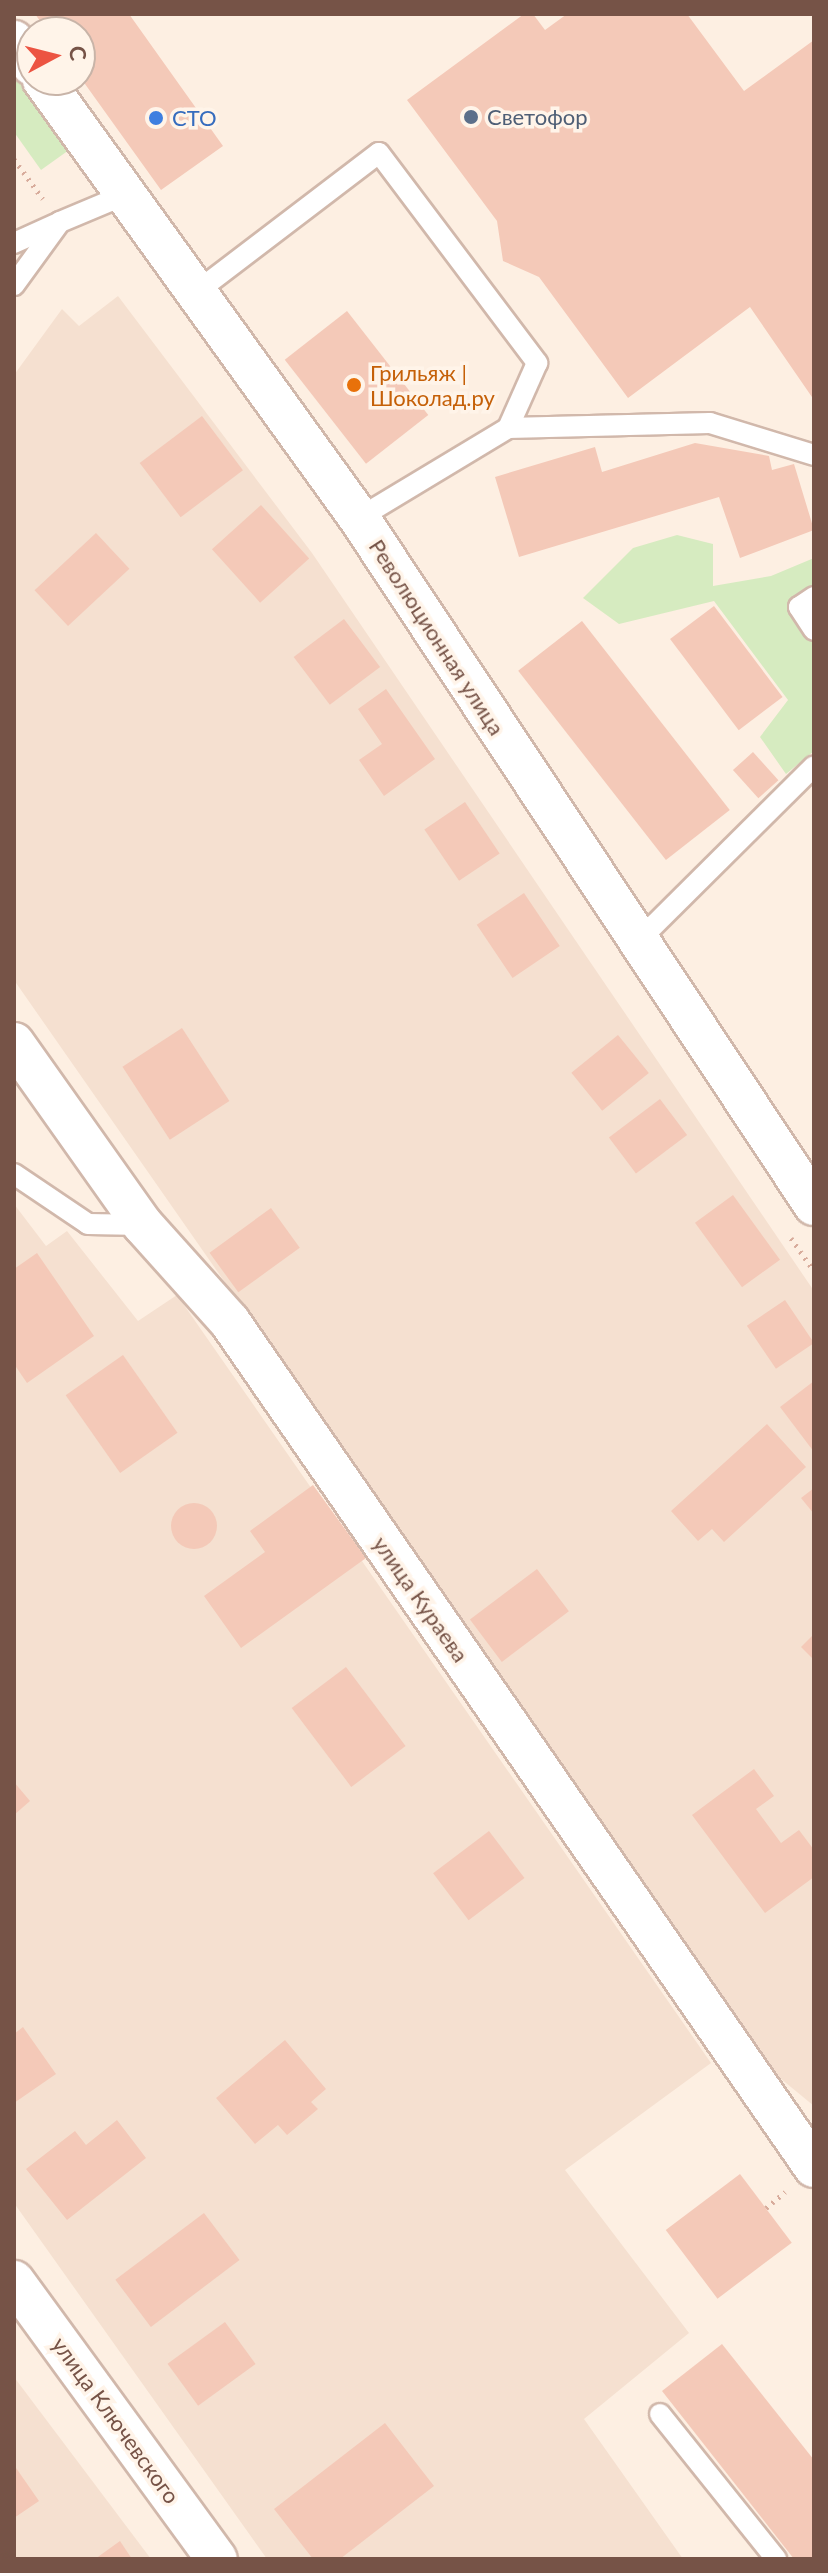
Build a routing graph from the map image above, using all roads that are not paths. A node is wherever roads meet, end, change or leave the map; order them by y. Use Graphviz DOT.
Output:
graph roads {
  1 [pos="55,96"];
  2 [pos="127,194"];
  3 [pos="60,222"];
  4 [pos="14,243"];
  5 [pos="14,285"];
  6 [pos="199,290"];
  7 [pos="508,428"];
  8 [pos="814,455"];
  9 [pos="359,518"];
  10 [pos="814,597"];
  11 [pos="814,630"];
  12 [pos="814,766"];
  13 [pos="635,944"];
  14 [pos="14,1043"];
  15 [pos="14,1174"];
  16 [pos="814,1205"];
  17 [pos="143,1225"];
  18 [pos="814,2167"];
  19 [pos="14,2281"];
  20 [pos="660,2414"];
  21 [pos="217,2559"];
  22 [pos="776,2559"];
  1 -- 2 [label="street, Революционная улица"];
  2 -- 3 [label="lane"];
  2 -- 6 [label="street, Революционная улица"];
  3 -- 4 [label="lane"];
  3 -- 5 [label="lane"];
  6 -- 7 [label="lane"];
  6 -- 9 [label="street, Революционная улица"];
  7 -- 8 [label="lane"];
  7 -- 9 [label="lane"];
  9 -- 13 [label="street, Революционная улица"];
  10 -- 11 [label="lane"];
  12 -- 13 [label="lane"];
  13 -- 16 [label="street, Революционная улица"];
  14 -- 17 [label="street, улица Кураева"];
  15 -- 17 [label="lane"];
  17 -- 18 [label="street, улица Кураева"];
  19 -- 21 [label="street, улица Ключевского"];
  20 -- 22 [label="lane"];
}
